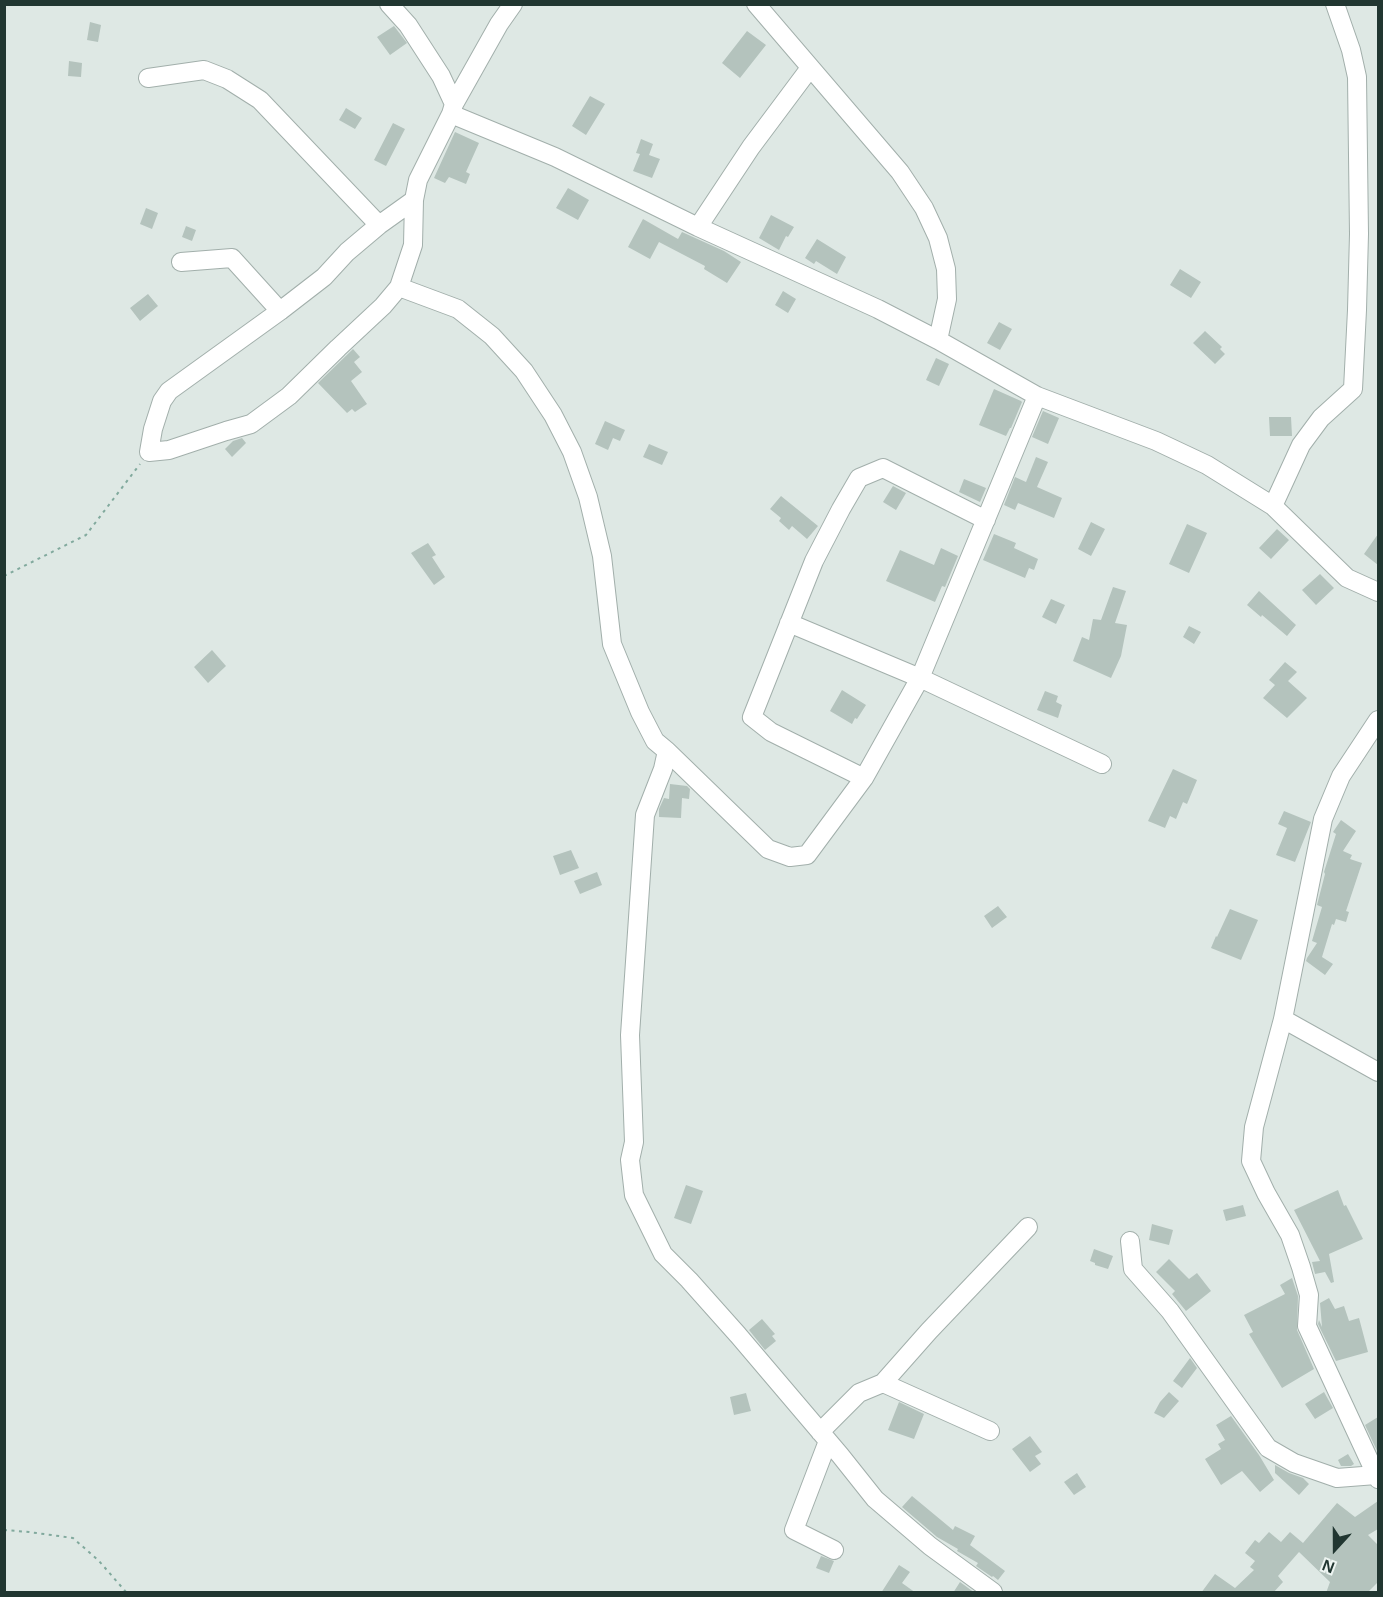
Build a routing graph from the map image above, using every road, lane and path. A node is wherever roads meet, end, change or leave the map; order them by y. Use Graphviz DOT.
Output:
graph roads {
  1 [pos="388,4"];
  2 [pos="513,4"];
  3 [pos="756,4"];
  4 [pos="1335,4"];
  5 [pos="810,68"];
  6 [pos="148,78"];
  7 [pos="453,109"];
  8 [pos="414,200"];
  9 [pos="379,225"];
  10 [pos="698,227"];
  11 [pos="181,262"];
  12 [pos="399,287"];
  13 [pos="280,311"];
  14 [pos="938,340"];
  15 [pos="1037,396"];
  16 [pos="149,452"];
  17 [pos="1273,506"];
  18 [pos="986,520"];
  19 [pos="4,576"];
  20 [pos="1378,592"];
  21 [pos="789,622"];
  22 [pos="920,678"];
  23 [pos="1378,720"];
  24 [pos="667,752"];
  25 [pos="1102,764"];
  26 [pos="864,778"];
  27 [pos="1283,1019"];
  28 [pos="1378,1072"];
  29 [pos="1028,1227"];
  30 [pos="1130,1240"];
  31 [pos="883,1383"];
  32 [pos="990,1431"];
  33 [pos="824,1437"];
  34 [pos="1377,1477"];
  35 [pos="4,1530"];
  36 [pos="834,1550"];
  37 [pos="126,1593"];
  38 [pos="993,1593"];
  1 -- 7 [label="street"];
  2 -- 7 [label="street"];
  3 -- 5 [label="street"];
  4 -- 17 [label="street"];
  5 -- 10 [label="street"];
  5 -- 14 [label="street"];
  6 -- 9 [label="street"];
  7 -- 8 [label="street"];
  7 -- 10 [label="street"];
  8 -- 9 [label="street"];
  8 -- 12 [label="street"];
  9 -- 13 [label="street"];
  10 -- 14 [label="street"];
  11 -- 13 [label="street"];
  12 -- 16 [label="street"];
  12 -- 24 [label="street"];
  13 -- 16 [label="street"];
  14 -- 15 [label="street"];
  15 -- 17 [label="street"];
  15 -- 18 [label="street"];
  16 -- 19 [label="path"];
  17 -- 20 [label="street"];
  18 -- 21 [label="street"];
  18 -- 22 [label="street"];
  21 -- 22 [label="street"];
  21 -- 26 [label="street"];
  22 -- 25 [label="street"];
  22 -- 26 [label="street"];
  23 -- 27 [label="street"];
  24 -- 26 [label="street"];
  24 -- 33 [label="street"];
  27 -- 28 [label="street"];
  27 -- 34 [label="street"];
  29 -- 31 [label="street"];
  30 -- 34 [label="street"];
  31 -- 32 [label="street"];
  31 -- 33 [label="street"];
  33 -- 36 [label="street"];
  33 -- 38 [label="street"];
  35 -- 37 [label="path"];
}
